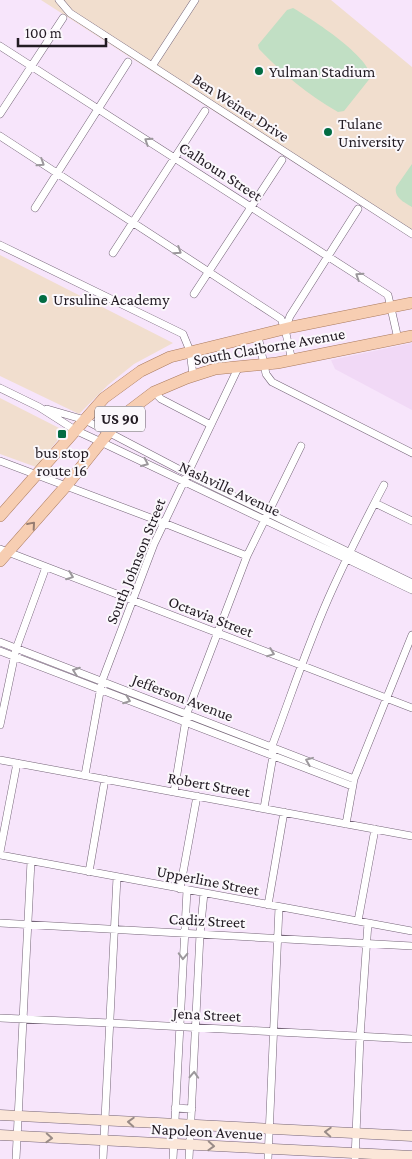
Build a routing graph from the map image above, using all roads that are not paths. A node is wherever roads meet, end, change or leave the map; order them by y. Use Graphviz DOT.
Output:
graph roads {
  1 [pos="59,0"];
  2 [pos="195,0"];
  3 [pos="63,18"];
  4 [pos="0,46"];
  5 [pos="128,62"];
  6 [pos="31,66"];
  7 [pos="152,66"];
  8 [pos="98,108"];
  9 [pos="205,111"];
  10 [pos="0,114"];
  11 [pos="0,136"];
  12 [pos="175,158"];
  13 [pos="282,160"];
  14 [pos="57,173"];
  15 [pos="252,207"];
  16 [pos="35,208"];
  17 [pos="358,209"];
  18 [pos="133,222"];
  19 [pos="412,234"];
  20 [pos="0,245"];
  21 [pos="113,253"];
  22 [pos="328,256"];
  23 [pos="209,272"];
  24 [pos="194,294"];
  25 [pos="412,304"];
  26 [pos="392,308"];
  27 [pos="286,329"];
  28 [pos="258,336"];
  29 [pos="412,336"];
  30 [pos="398,339"];
  31 [pos="190,351"];
  32 [pos="292,361"];
  33 [pos="264,365"];
  34 [pos="239,366"];
  35 [pos="193,375"];
  36 [pos="0,388"];
  37 [pos="154,392"];
  38 [pos="39,407"];
  39 [pos="85,420"];
  40 [pos="211,425"];
  41 [pos="75,430"];
  42 [pos="109,432"];
  43 [pos="101,442"];
  44 [pos="301,446"];
  45 [pos="412,453"];
  46 [pos="0,461"];
  47 [pos="188,474"];
  48 [pos="36,475"];
  49 [pos="184,481"];
  50 [pos="384,485"];
  51 [pos="66,486"];
  52 [pos="375,502"];
  53 [pos="0,516"];
  54 [pos="267,517"];
  55 [pos="412,521"];
  56 [pos="164,523"];
  57 [pos="4,551"];
  58 [pos="247,556"];
  59 [pos="349,557"];
  60 [pos="0,562"];
  61 [pos="46,567"];
  62 [pos="412,583"];
  63 [pos="412,590"];
  64 [pos="133,600"];
  65 [pos="218,634"];
  66 [pos="412,635"];
  67 [pos="0,642"];
  68 [pos="0,651"];
  69 [pos="15,652"];
  70 [pos="302,665"];
  71 [pos="102,681"];
  72 [pos="101,690"];
  73 [pos="386,698"];
  74 [pos="412,708"];
  75 [pos="187,714"];
  76 [pos="186,723"];
  77 [pos="0,725"];
  78 [pos="272,746"];
  79 [pos="273,756"];
  80 [pos="0,760"];
  81 [pos="17,763"];
  82 [pos="85,776"];
  83 [pos="106,779"];
  84 [pos="353,783"];
  85 [pos="174,792"];
  86 [pos="197,796"];
  87 [pos="264,808"];
  88 [pos="284,812"];
  89 [pos="346,824"];
  90 [pos="375,829"];
  91 [pos="412,836"];
  92 [pos="0,854"];
  93 [pos="31,861"];
  94 [pos="89,872"];
  95 [pos="117,877"];
  96 [pos="183,889"];
  97 [pos="204,893"];
  98 [pos="268,905"];
  99 [pos="279,907"];
  100 [pos="358,921"];
  101 [pos="0,923"];
  102 [pos="368,923"];
  103 [pos="28,924"];
  104 [pos="114,929"];
  105 [pos="412,931"];
  106 [pos="184,933"];
  107 [pos="200,934"];
  108 [pos="278,938"];
  109 [pos="366,944"];
  110 [pos="412,946"];
  111 [pos="0,1018"];
  112 [pos="23,1020"];
  113 [pos="110,1023"];
  114 [pos="180,1026"];
  115 [pos="196,1027"];
  116 [pos="274,1032"];
  117 [pos="360,1037"];
  118 [pos="412,1039"];
  119 [pos="176,1108"];
  120 [pos="192,1109"];
  121 [pos="0,1115"];
  122 [pos="18,1116"];
  123 [pos="105,1120"];
  124 [pos="175,1124"];
  125 [pos="191,1125"];
  126 [pos="269,1129"];
  127 [pos="355,1133"];
  128 [pos="0,1135"];
  129 [pos="17,1136"];
  130 [pos="412,1136"];
  131 [pos="104,1140"];
  132 [pos="174,1144"];
  133 [pos="190,1145"];
  134 [pos="268,1154"];
  135 [pos="355,1156"];
  136 [pos="412,1156"];
  137 [pos="16,1159"];
  138 [pos="103,1159"];
  139 [pos="173,1159"];
  140 [pos="189,1159"];
  1 -- 7 [label="street, Ben Weiner Drive"];
  2 -- 7 [label="street"];
  3 -- 6 [label="street"];
  4 -- 6 [label="street, Calhoun Street"];
  5 -- 8 [label="street"];
  6 -- 8 [label="street, Calhoun Street"];
  6 -- 10 [label="street"];
  7 -- 19 [label="street, Ben Weiner Drive"];
  12 -- 8 [label="street, Calhoun Street, one-way"];
  8 -- 14 [label="street"];
  9 -- 12 [label="street"];
  11 -- 14 [label="street, one-way"];
  12 -- 15 [label="street, Calhoun Street"];
  12 -- 18 [label="street"];
  13 -- 15 [label="street"];
  14 -- 16 [label="street"];
  14 -- 18 [label="street"];
  15 -- 22 [label="street, Calhoun Street"];
  15 -- 23 [label="street"];
  17 -- 22 [label="street"];
  18 -- 21 [label="street"];
  18 -- 23 [label="street, one-way"];
  20 -- 31 [label="street"];
  26 -- 22 [label="street, Calhoun Street, one-way"];
  22 -- 27 [label="street"];
  23 -- 24 [label="street"];
  23 -- 27 [label="street"];
  25 -- 26 [label="main road, South Claiborne Avenue / US 90"];
  26 -- 27 [label="main road, South Claiborne Avenue / US 90"];
  26 -- 30 [label="street, Calhoun Street"];
  27 -- 28 [label="main road, South Claiborne Avenue / US 90"];
  27 -- 32 [label="street"];
  28 -- 31 [label="main road, South Claiborne Avenue / US 90"];
  28 -- 33 [label="street"];
  29 -- 30 [label="main road, South Claiborne Avenue / US 90"];
  30 -- 32 [label="main road, South Claiborne Avenue / US 90"];
  31 -- 35 [label="street"];
  31 -- 39 [label="main road, South Claiborne Avenue / US 90"];
  32 -- 33 [label="main road, South Claiborne Avenue / US 90"];
  33 -- 34 [label="main road, South Claiborne Avenue / US 90"];
  33 -- 45 [label="street"];
  34 -- 35 [label="main road, South Claiborne Avenue / US 90"];
  34 -- 40 [label="street, South Johnson Street"];
  35 -- 37 [label="main road, South Claiborne Avenue / US 90"];
  36 -- 38 [label="street, Nashville Avenue"];
  37 -- 40 [label="street"];
  37 -- 42 [label="main road, South Claiborne Avenue / US 90"];
  38 -- 39 [label="street, Nashville Avenue"];
  38 -- 41 [label="street, Nashville Avenue"];
  39 -- 41 [label="main road, South Claiborne Avenue / US 90"];
  39 -- 42 [label="street, Nashville Avenue"];
  40 -- 47 [label="street, South Johnson Street"];
  41 -- 43 [label="street, Nashville Avenue"];
  41 -- 48 [label="main road, South Claiborne Avenue / US 90"];
  42 -- 43 [label="main road, South Claiborne Avenue / US 90"];
  42 -- 47 [label="street, Nashville Avenue"];
  43 -- 49 [label="street, Nashville Avenue, one-way"];
  43 -- 51 [label="main road, South Claiborne Avenue / US 90"];
  44 -- 54 [label="street"];
  46 -- 48 [label="street"];
  47 -- 49 [label="street, South Johnson Street"];
  47 -- 54 [label="street, Nashville Avenue"];
  48 -- 51 [label="street"];
  48 -- 53 [label="main road, South Claiborne Avenue / US 90"];
  49 -- 54 [label="street, Nashville Avenue"];
  49 -- 56 [label="street, South Johnson Street"];
  50 -- 52 [label="street"];
  51 -- 56 [label="street"];
  57 -- 51 [label="main road, South Claiborne Avenue / US 90, one-way"];
  52 -- 55 [label="street"];
  52 -- 59 [label="street"];
  54 -- 58 [label="street"];
  54 -- 59 [label="street, Nashville Avenue"];
  56 -- 58 [label="street"];
  56 -- 64 [label="street, South Johnson Street"];
  57 -- 60 [label="main road, South Claiborne Avenue / US 90"];
  57 -- 61 [label="street, Octavia Street"];
  58 -- 65 [label="street"];
  59 -- 62 [label="street, Nashville Avenue"];
  59 -- 63 [label="street, Nashville Avenue"];
  59 -- 70 [label="street"];
  61 -- 64 [label="street, Octavia Street, one-way"];
  61 -- 69 [label="street"];
  64 -- 65 [label="street, Octavia Street"];
  64 -- 71 [label="street, South Johnson Street"];
  65 -- 70 [label="street, Octavia Street, one-way"];
  65 -- 75 [label="street"];
  66 -- 73 [label="street"];
  67 -- 69 [label="street, Jefferson Avenue"];
  68 -- 69 [label="street, Jefferson Avenue"];
  71 -- 69 [label="street, Jefferson Avenue, one-way"];
  69 -- 72 [label="street, Jefferson Avenue"];
  69 -- 77 [label="street"];
  70 -- 73 [label="street, Octavia Street"];
  70 -- 78 [label="street"];
  71 -- 72 [label="street, South Johnson Street"];
  71 -- 75 [label="street, Jefferson Avenue"];
  72 -- 76 [label="street, Jefferson Avenue, one-way"];
  72 -- 82 [label="street, South Johnson Street"];
  73 -- 74 [label="street, Octavia Street"];
  73 -- 84 [label="street"];
  75 -- 76 [label="street"];
  75 -- 78 [label="street, Jefferson Avenue"];
  76 -- 79 [label="street, Jefferson Avenue"];
  76 -- 85 [label="street"];
  78 -- 79 [label="street"];
  84 -- 78 [label="street, Jefferson Avenue, one-way"];
  79 -- 84 [label="street, Jefferson Avenue"];
  79 -- 87 [label="street"];
  80 -- 81 [label="street, Robert Street"];
  81 -- 82 [label="street, Robert Street"];
  81 -- 92 [label="street"];
  82 -- 83 [label="street, Robert Street"];
  83 -- 85 [label="street, Robert Street"];
  83 -- 94 [label="street"];
  84 -- 89 [label="street"];
  85 -- 86 [label="street, Robert Street"];
  86 -- 87 [label="street, Robert Street"];
  86 -- 96 [label="street"];
  87 -- 88 [label="street, Robert Street"];
  88 -- 89 [label="street, Robert Street"];
  88 -- 98 [label="street"];
  89 -- 90 [label="street, Robert Street"];
  90 -- 91 [label="street, Robert Street"];
  90 -- 100 [label="street"];
  92 -- 93 [label="street, Upperline Street"];
  93 -- 94 [label="street, Upperline Street"];
  93 -- 103 [label="street"];
  94 -- 95 [label="street, Upperline Street"];
  95 -- 96 [label="street, Upperline Street"];
  95 -- 104 [label="street"];
  96 -- 97 [label="street, Upperline Street"];
  96 -- 106 [label="street"];
  97 -- 98 [label="street, Upperline Street"];
  97 -- 107 [label="street"];
  98 -- 99 [label="street, Upperline Street"];
  99 -- 100 [label="street, Upperline Street"];
  99 -- 108 [label="street"];
  100 -- 102 [label="street, Upperline Street"];
  101 -- 103 [label="street, Cadiz Street"];
  102 -- 105 [label="street, Upperline Street"];
  102 -- 109 [label="street"];
  103 -- 104 [label="street, Cadiz Street"];
  103 -- 112 [label="street"];
  104 -- 106 [label="street, Cadiz Street"];
  104 -- 113 [label="street"];
  106 -- 107 [label="street, Cadiz Street"];
  106 -- 114 [label="street, one-way"];
  107 -- 108 [label="street, Cadiz Street"];
  107 -- 115 [label="street"];
  108 -- 109 [label="street, Cadiz Street"];
  108 -- 116 [label="street"];
  109 -- 110 [label="street, Cadiz Street"];
  109 -- 117 [label="street"];
  111 -- 112 [label="street, Jena Street"];
  112 -- 113 [label="street, Jena Street"];
  112 -- 122 [label="street"];
  113 -- 114 [label="street, Jena Street"];
  113 -- 123 [label="street"];
  114 -- 115 [label="street, Jena Street"];
  114 -- 119 [label="street"];
  115 -- 116 [label="street, Jena Street"];
  120 -- 115 [label="street, one-way"];
  116 -- 117 [label="street, Jena Street"];
  116 -- 126 [label="street"];
  117 -- 118 [label="street, Jena Street"];
  117 -- 127 [label="street"];
  119 -- 120 [label="street"];
  119 -- 124 [label="street"];
  120 -- 125 [label="street"];
  121 -- 122 [label="main road, Napoleon Avenue"];
  122 -- 123 [label="main road, Napoleon Avenue"];
  122 -- 129 [label="street"];
  124 -- 123 [label="main road, Napoleon Avenue, one-way"];
  123 -- 131 [label="street"];
  124 -- 125 [label="main road, Napoleon Avenue"];
  124 -- 132 [label="street"];
  125 -- 126 [label="main road, Napoleon Avenue"];
  125 -- 133 [label="street"];
  127 -- 126 [label="main road, Napoleon Avenue, one-way"];
  126 -- 134 [label="street"];
  127 -- 130 [label="main road, Napoleon Avenue"];
  127 -- 135 [label="street"];
  128 -- 129 [label="main road, Napoleon Avenue"];
  129 -- 131 [label="main road, Napoleon Avenue, one-way"];
  129 -- 137 [label="street"];
  131 -- 132 [label="main road, Napoleon Avenue"];
  131 -- 138 [label="street"];
  132 -- 133 [label="main road, Napoleon Avenue"];
  132 -- 139 [label="street"];
  133 -- 134 [label="main road, Napoleon Avenue, one-way"];
  133 -- 140 [label="street"];
  134 -- 135 [label="main road, Napoleon Avenue"];
  135 -- 136 [label="main road, Napoleon Avenue"];
}
